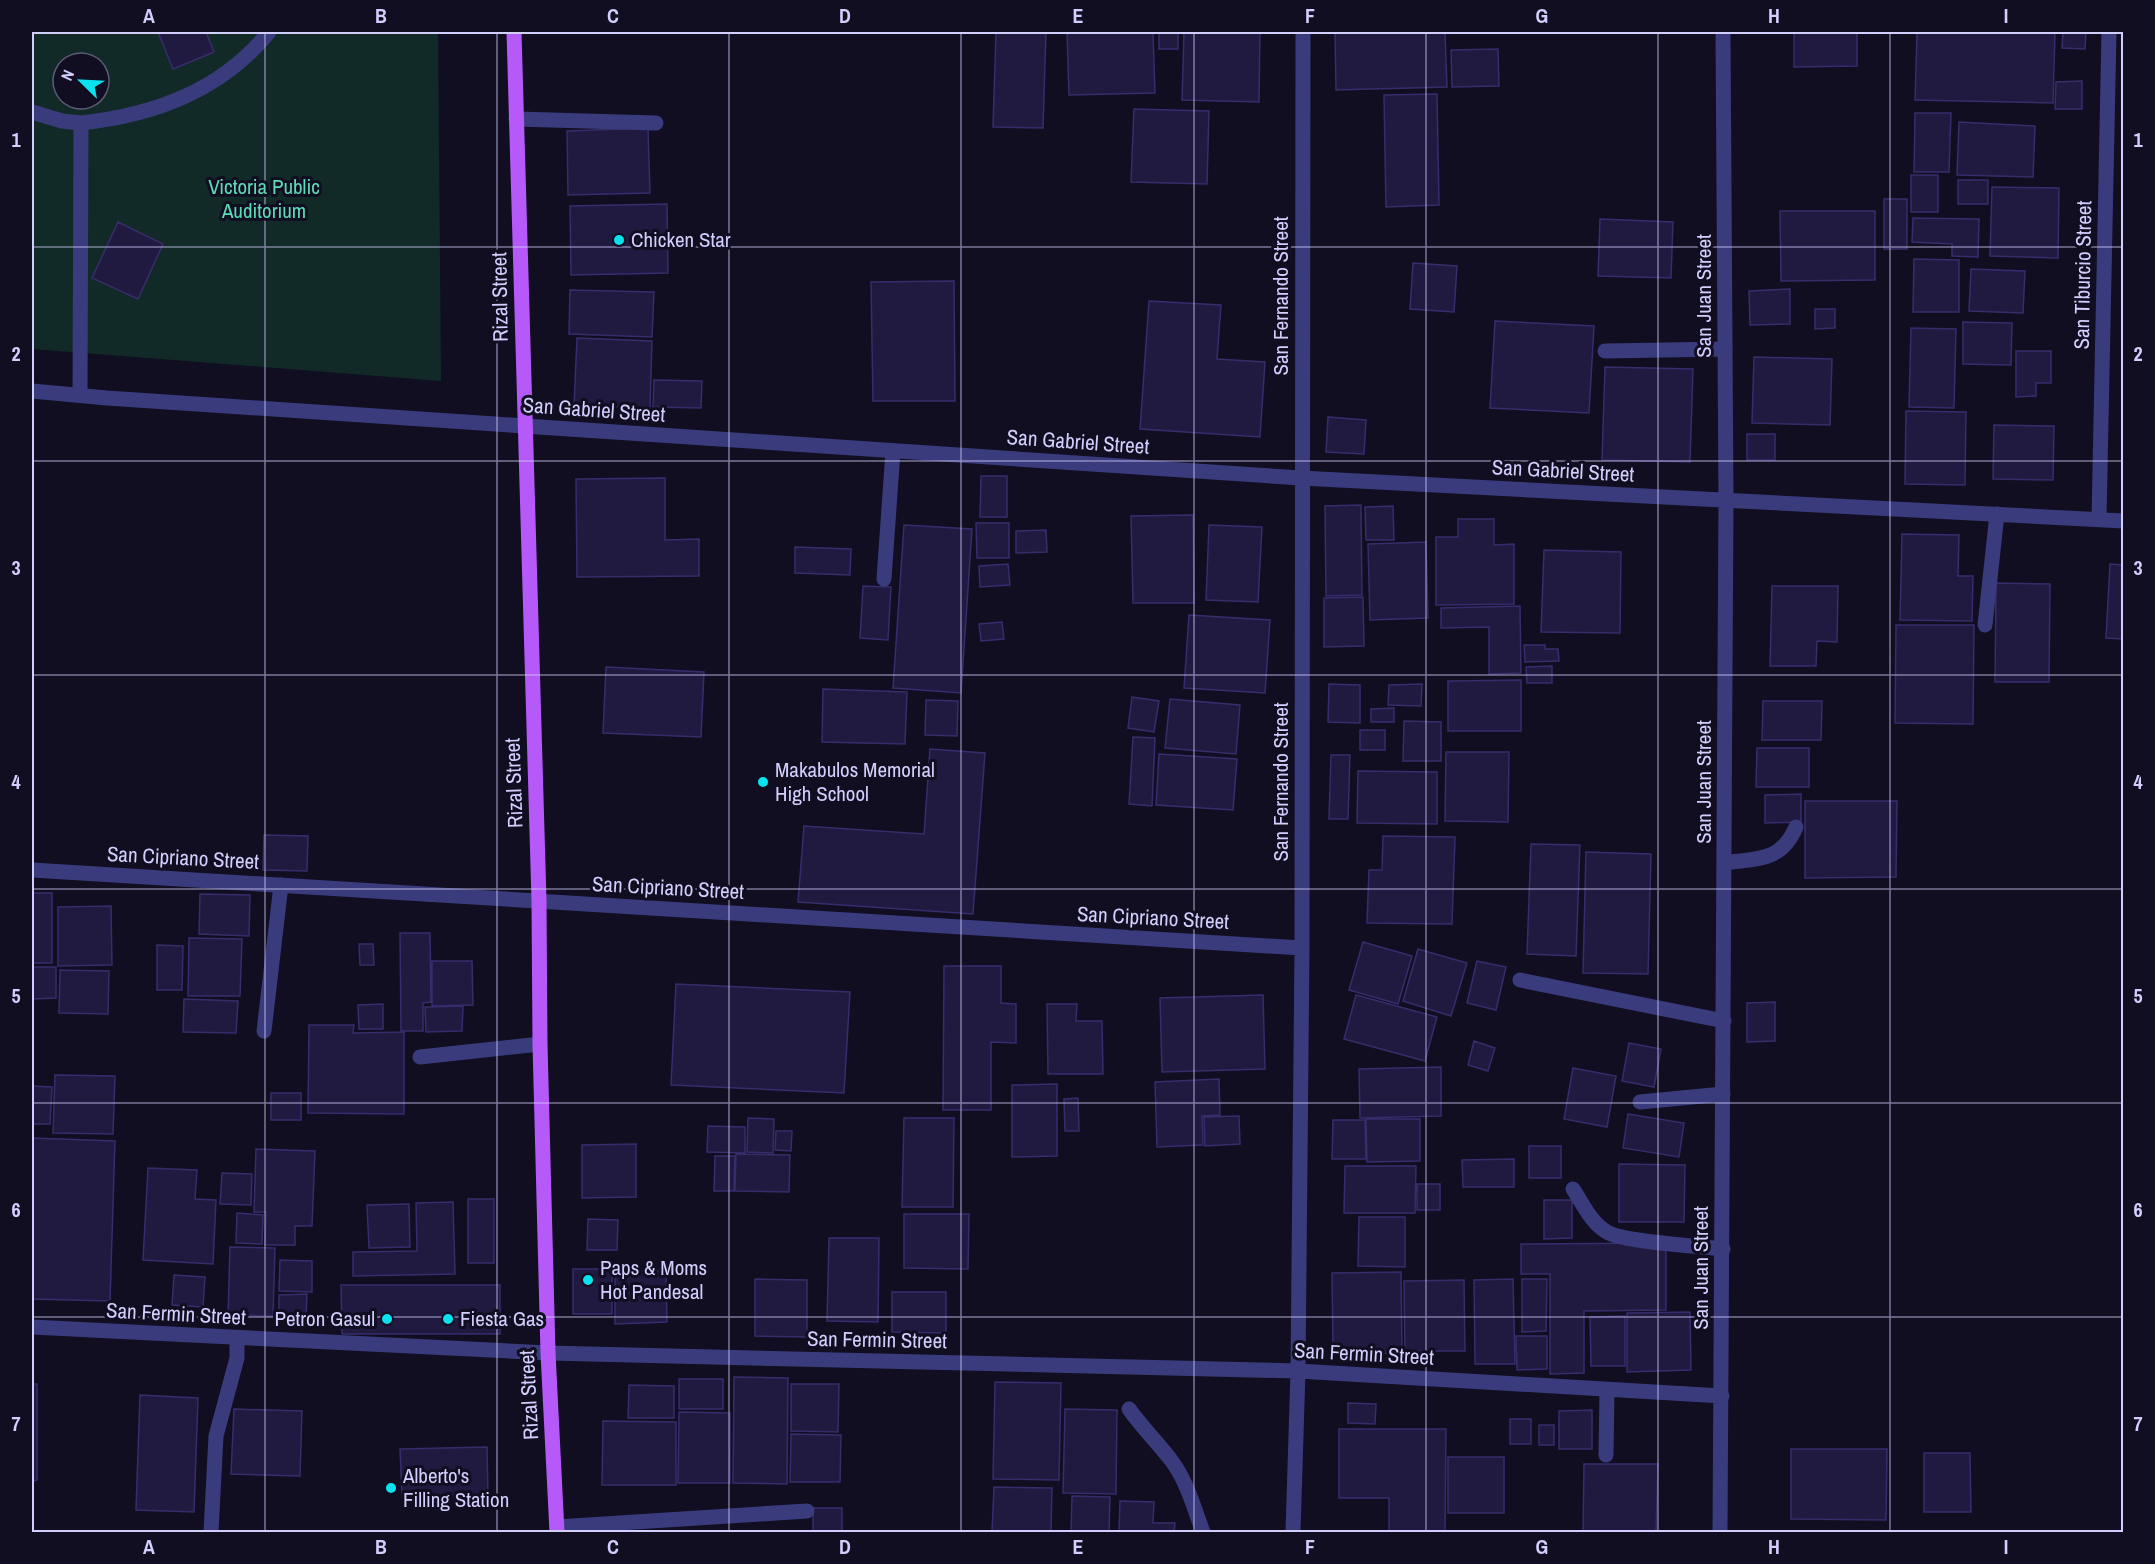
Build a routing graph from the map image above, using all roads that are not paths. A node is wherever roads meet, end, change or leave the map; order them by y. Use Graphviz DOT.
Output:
graph roads {
  1 [pos="268,32"];
  2 [pos="514,32"];
  3 [pos="1303,32"];
  4 [pos="1723,32"];
  5 [pos="2109,32"];
  6 [pos="32,112"];
  7 [pos="516,120"];
  8 [pos="81,123"];
  9 [pos="656,123"];
  10 [pos="1725,350"];
  11 [pos="1605,351"];
  12 [pos="32,391"];
  13 [pos="80,395"];
  14 [pos="524,426"];
  15 [pos="893,451"];
  16 [pos="1301,478"];
  17 [pos="1726,501"];
  18 [pos="1997,514"];
  19 [pos="2099,519"];
  20 [pos="2124,521"];
  21 [pos="884,579"];
  22 [pos="1985,625"];
  23 [pos="1797,828"];
  24 [pos="1725,863"];
  25 [pos="32,870"];
  26 [pos="281,885"];
  27 [pos="539,901"];
  28 [pos="1302,948"];
  29 [pos="1521,980"];
  30 [pos="1724,1021"];
  31 [pos="264,1031"];
  32 [pos="540,1044"];
  33 [pos="420,1057"];
  34 [pos="1723,1094"];
  35 [pos="1640,1102"];
  36 [pos="1573,1189"];
  37 [pos="1723,1249"];
  38 [pos="32,1327"];
  39 [pos="237,1338"];
  40 [pos="548,1353"];
  41 [pos="1298,1371"];
  42 [pos="1607,1390"];
  43 [pos="1722,1396"];
  44 [pos="1129,1409"];
  45 [pos="1606,1455"];
  46 [pos="807,1511"];
  47 [pos="557,1530"];
  48 [pos="211,1533"];
  49 [pos="1203,1533"];
  50 [pos="1293,1533"];
  51 [pos="1719,1533"];
  1 -- 8 [label="street"];
  2 -- 7 [label="main road, Rizal Street"];
  3 -- 16 [label="street, San Fernando Street"];
  4 -- 10 [label="street, San Juan Street"];
  5 -- 19 [label="street, San Tiburcio Street"];
  6 -- 8 [label="street"];
  7 -- 9 [label="street"];
  7 -- 14 [label="main road, Rizal Street"];
  8 -- 13 [label="street"];
  10 -- 11 [label="street"];
  10 -- 17 [label="street, San Juan Street"];
  12 -- 13 [label="street, San Gabriel Street"];
  13 -- 14 [label="street, San Gabriel Street"];
  14 -- 15 [label="street, San Gabriel Street"];
  14 -- 27 [label="main road, Rizal Street"];
  15 -- 16 [label="street, San Gabriel Street"];
  15 -- 21 [label="street"];
  16 -- 17 [label="street, San Gabriel Street"];
  16 -- 28 [label="street, San Fernando Street"];
  17 -- 18 [label="street, San Gabriel Street"];
  17 -- 24 [label="street, San Juan Street"];
  18 -- 19 [label="street, San Gabriel Street"];
  18 -- 22 [label="street"];
  19 -- 20 [label="street, San Gabriel Street"];
  23 -- 24 [label="street"];
  24 -- 30 [label="street, San Juan Street"];
  25 -- 26 [label="street, San Cipriano Street"];
  26 -- 27 [label="street, San Cipriano Street"];
  26 -- 31 [label="street"];
  27 -- 28 [label="street, San Cipriano Street"];
  27 -- 32 [label="main road, Rizal Street"];
  28 -- 41 [label="street, San Fernando Street"];
  29 -- 30 [label="street"];
  30 -- 34 [label="street, San Juan Street"];
  32 -- 33 [label="street"];
  32 -- 40 [label="main road, Rizal Street"];
  34 -- 35 [label="street"];
  34 -- 37 [label="street, San Juan Street"];
  36 -- 37 [label="street"];
  37 -- 43 [label="street, San Juan Street"];
  38 -- 39 [label="street, San Fermin Street"];
  39 -- 40 [label="street, San Fermin Street"];
  39 -- 48 [label="street"];
  40 -- 41 [label="street, San Fermin Street"];
  40 -- 47 [label="main road, Rizal Street"];
  41 -- 42 [label="street, San Fermin Street"];
  41 -- 50 [label="street, San Fernando Street"];
  42 -- 43 [label="street, San Fermin Street"];
  42 -- 45 [label="street"];
  43 -- 51 [label="street, San Juan Street"];
  44 -- 49 [label="street"];
  46 -- 47 [label="street"];
}
